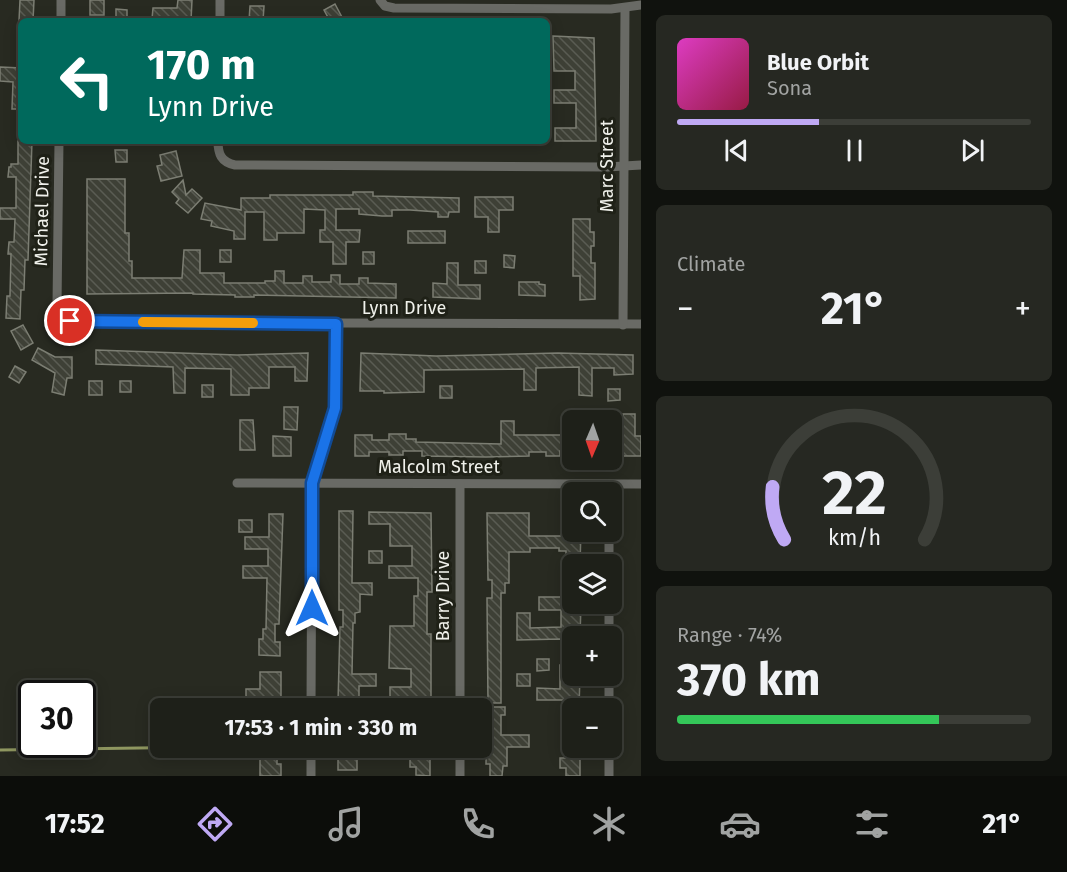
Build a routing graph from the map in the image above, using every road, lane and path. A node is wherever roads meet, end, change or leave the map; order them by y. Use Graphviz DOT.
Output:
graph roads {
  1 [pos="61,0"];
  2 [pos="220,0"];
  3 [pos="380,0"];
  4 [pos="641,5"];
  5 [pos="625,8"];
  6 [pos="61,18"];
  7 [pos="220,18"];
  8 [pos="59,144"];
  9 [pos="218,144"];
  10 [pos="641,165"];
  11 [pos="624,166"];
  12 [pos="61,316"];
  13 [pos="336,324"];
  14 [pos="641,324"];
  15 [pos="623,325"];
  16 [pos="237,483"];
  17 [pos="312,483"];
  18 [pos="460,484"];
  19 [pos="641,484"];
  20 [pos="622,486"];
  21 [pos="562,487"];
  22 [pos="311,698"];
  23 [pos="460,698"];
  24 [pos="311,758"];
  25 [pos="460,758"];
  26 [pos="609,758"];
  27 [pos="311,776"];
  28 [pos="460,776"];
  29 [pos="609,776"];
  1 -- 6 [label="street"];
  2 -- 7 [label="street"];
  3 -- 5 [label="street"];
  4 -- 5 [label="street"];
  5 -- 11 [label="street, Marc Street"];
  8 -- 12 [label="street, Michael Drive"];
  9 -- 11 [label="street"];
  10 -- 11 [label="street"];
  11 -- 15 [label="street, Marc Street"];
  12 -- 13 [label="street, Lynn Drive"];
  13 -- 15 [label="street, Lynn Drive"];
  13 -- 17 [label="street"];
  14 -- 15 [label="street, Lynn Drive"];
  16 -- 17 [label="street, Malcolm Street"];
  17 -- 18 [label="street, Malcolm Street"];
  17 -- 22 [label="street"];
  18 -- 21 [label="street, Malcolm Street"];
  18 -- 23 [label="street, Barry Drive"];
  19 -- 20 [label="street, Malcolm Street"];
  24 -- 27 [label="street"];
  25 -- 28 [label="street"];
  26 -- 29 [label="street"];
}
